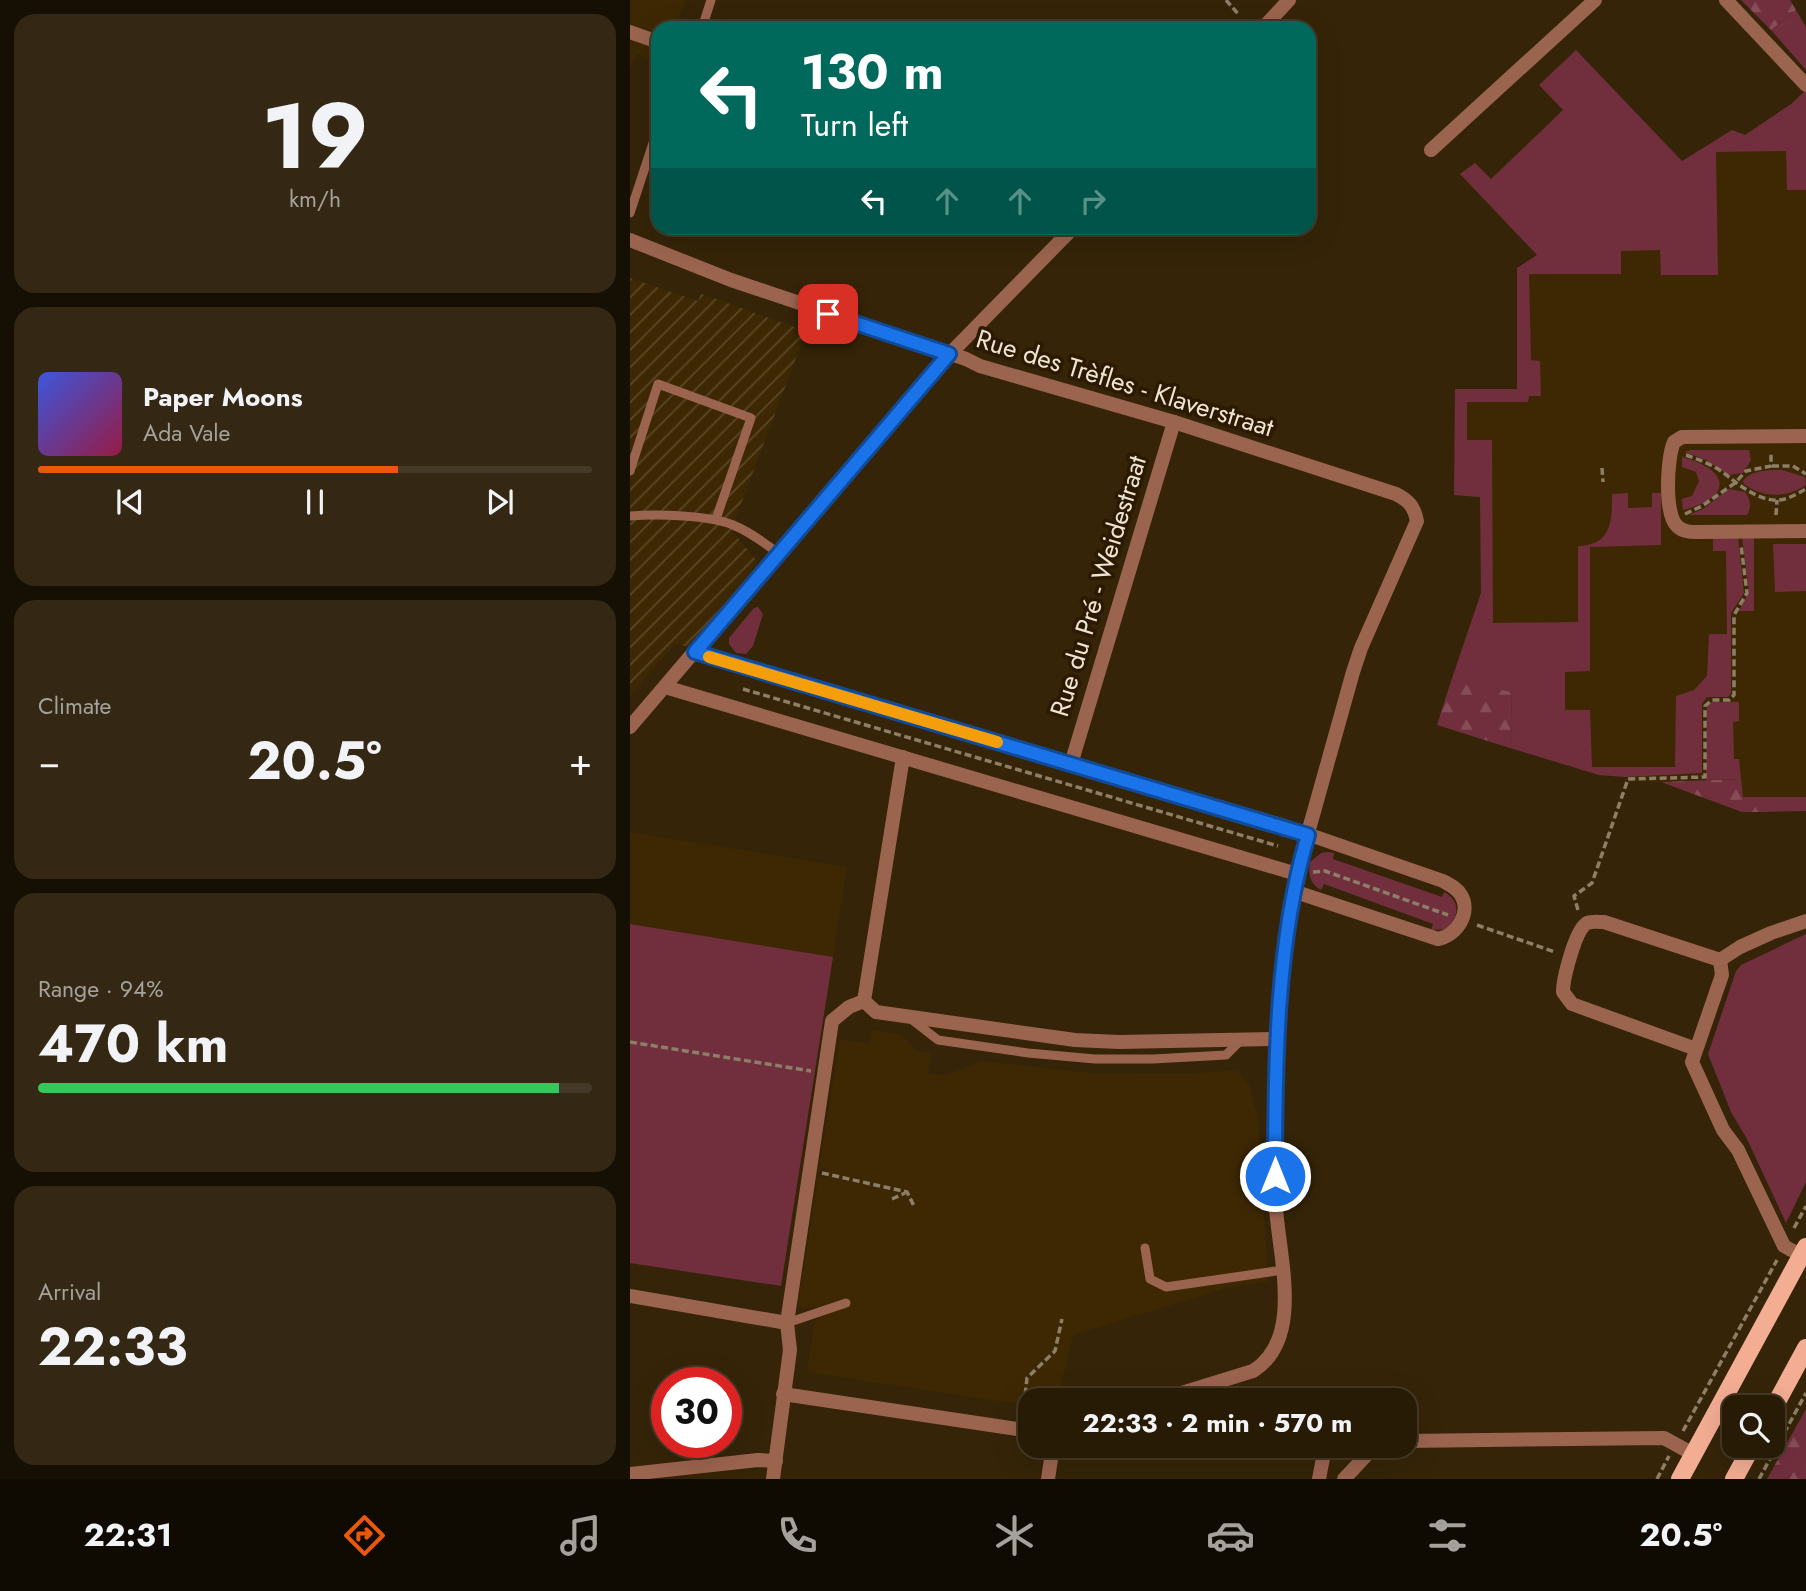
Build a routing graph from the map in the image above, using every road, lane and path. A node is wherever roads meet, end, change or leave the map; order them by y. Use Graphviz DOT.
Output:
graph roads {
  1 [pos="711,0"];
  2 [pos="1226,0"];
  3 [pos="1289,0"];
  4 [pos="1595,0"];
  5 [pos="1726,0"];
  6 [pos="1239,15"];
  7 [pos="704,21"];
  8 [pos="1270,21"];
  9 [pos="630,32"];
  10 [pos="651,40"];
  11 [pos="1806,85"];
  12 [pos="651,149"];
  13 [pos="1431,150"];
  14 [pos="630,213"];
  15 [pos="1066,235"];
  16 [pos="630,240"];
  17 [pos="949,354"];
  18 [pos="1174,422"];
  19 [pos="1774,436"];
  20 [pos="1806,436"];
  21 [pos="1679,462"];
  22 [pos="1771,466"];
  23 [pos="1602,468"];
  24 [pos="630,471"];
  25 [pos="1806,474"];
  26 [pos="1602,482"];
  27 [pos="1735,482"];
  28 [pos="1806,489"];
  29 [pos="630,516"];
  30 [pos="1692,518"];
  31 [pos="1776,518"];
  32 [pos="1786,518"];
  33 [pos="716,519"];
  34 [pos="1806,531"];
  35 [pos="1740,532"];
  36 [pos="779,554"];
  37 [pos="695,652"];
  38 [pos="746,682"];
  39 [pos="665,687"];
  40 [pos="630,727"];
  41 [pos="941,740"];
  42 [pos="939,747"];
  43 [pos="937,754"];
  44 [pos="903,757"];
  45 [pos="1071,764"];
  46 [pos="1100,786"];
  47 [pos="1098,793"];
  48 [pos="1096,800"];
  49 [pos="1308,835"];
  50 [pos="1280,839"];
  51 [pos="1278,846"];
  52 [pos="1276,853"];
  53 [pos="1304,873"];
  54 [pos="1293,891"];
  55 [pos="1457,918"];
  56 [pos="1573,920"];
  57 [pos="1806,921"];
  58 [pos="1482,926"];
  59 [pos="1552,951"];
  60 [pos="1720,960"];
  61 [pos="864,1001"];
  62 [pos="1279,1039"];
  63 [pos="630,1042"];
  64 [pos="1696,1049"];
  65 [pos="825,1073"];
  66 [pos="810,1171"];
  67 [pos="907,1192"];
  68 [pos="892,1199"];
  69 [pos="914,1206"];
  70 [pos="1806,1206"];
  71 [pos="1784,1246"];
  72 [pos="1145,1248"];
  73 [pos="1804,1252"];
  74 [pos="1283,1270"];
  75 [pos="630,1296"];
  76 [pos="846,1303"];
  77 [pos="1062,1319"];
  78 [pos="787,1323"];
  79 [pos="1806,1348"];
  80 [pos="1026,1388"];
  81 [pos="1201,1388"];
  82 [pos="1806,1393"];
  83 [pos="783,1394"];
  84 [pos="1781,1395"];
  85 [pos="1018,1429"];
  86 [pos="1417,1441"];
  87 [pos="1676,1445"];
  88 [pos="1693,1454"];
  89 [pos="1051,1458"];
  90 [pos="1323,1458"];
  91 [pos="1364,1458"];
  92 [pos="1745,1458"];
  93 [pos="776,1461"];
  94 [pos="630,1474"];
  95 [pos="773,1479"];
  96 [pos="1048,1479"];
  97 [pos="1319,1479"];
  98 [pos="1344,1479"];
  99 [pos="1657,1479"];
  100 [pos="1679,1479"];
  101 [pos="1734,1479"];
  102 [pos="1759,1479"];
  1 -- 7 [label="lane"];
  2 -- 6 [label="path"];
  3 -- 8 [label="street"];
  4 -- 13 [label="street"];
  5 -- 11 [label="street"];
  9 -- 10 [label="street"];
  12 -- 14 [label="lane"];
  15 -- 17 [label="street"];
  16 -- 17 [label="street, Rue des Trèfles - Klaverstraat"];
  17 -- 18 [label="street, Rue des Trèfles - Klaverstraat"];
  17 -- 36 [label="street"];
  18 -- 45 [label="street, Rue du Pré - Weidestraat"];
  18 -- 49 [label="street, Rue des Trèfles - Klaverstraat"];
  19 -- 20 [label="street"];
  19 -- 22 [label="path"];
  19 -- 35 [label="street"];
  21 -- 27 [label="path"];
  22 -- 25 [label="path"];
  22 -- 27 [label="path"];
  23 -- 26 [label="path"];
  24 -- 33 [label="lane"];
  27 -- 28 [label="path"];
  27 -- 30 [label="path"];
  29 -- 33 [label="lane"];
  31 -- 32 [label="path"];
  33 -- 36 [label="lane"];
  34 -- 35 [label="street"];
  35 -- 56 [label="path"];
  36 -- 37 [label="street"];
  37 -- 39 [label="street"];
  37 -- 45 [label="street"];
  38 -- 42 [label="path"];
  39 -- 40 [label="street"];
  39 -- 44 [label="street"];
  41 -- 42 [label="path"];
  42 -- 43 [label="path"];
  42 -- 47 [label="path"];
  44 -- 53 [label="street"];
  44 -- 61 [label="street"];
  45 -- 49 [label="street"];
  46 -- 47 [label="path"];
  47 -- 48 [label="path"];
  47 -- 51 [label="path"];
  49 -- 53 [label="street"];
  49 -- 54 [label="street"];
  50 -- 51 [label="path"];
  51 -- 52 [label="path"];
  53 -- 54 [label="street"];
  53 -- 55 [label="path"];
  54 -- 62 [label="street"];
  57 -- 60 [label="street"];
  58 -- 59 [label="path"];
  60 -- 64 [label="street"];
  60 -- 64 [label="street"];
  61 -- 62 [label="street"];
  61 -- 65 [label="street"];
  62 -- 74 [label="street"];
  63 -- 65 [label="path"];
  64 -- 71 [label="street"];
  65 -- 66 [label="street"];
  66 -- 67 [label="path"];
  66 -- 78 [label="street"];
  67 -- 68 [label="path"];
  67 -- 69 [label="path"];
  70 -- 71 [label="path"];
  71 -- 73 [label="street"];
  71 -- 87 [label="path"];
  72 -- 74 [label="lane"];
  73 -- 88 [label="main road"];
  74 -- 81 [label="street"];
  75 -- 78 [label="street"];
  76 -- 78 [label="lane"];
  77 -- 80 [label="path"];
  78 -- 83 [label="street"];
  79 -- 84 [label="main road"];
  82 -- 102 [label="path"];
  83 -- 85 [label="street"];
  83 -- 93 [label="street"];
  86 -- 87 [label="street"];
  87 -- 88 [label="street"];
  87 -- 99 [label="path"];
  88 -- 100 [label="main road"];
  89 -- 96 [label="street"];
  90 -- 97 [label="street"];
  91 -- 98 [label="street"];
  92 -- 101 [label="main road"];
  93 -- 94 [label="street"];
  93 -- 95 [label="street"];
}
